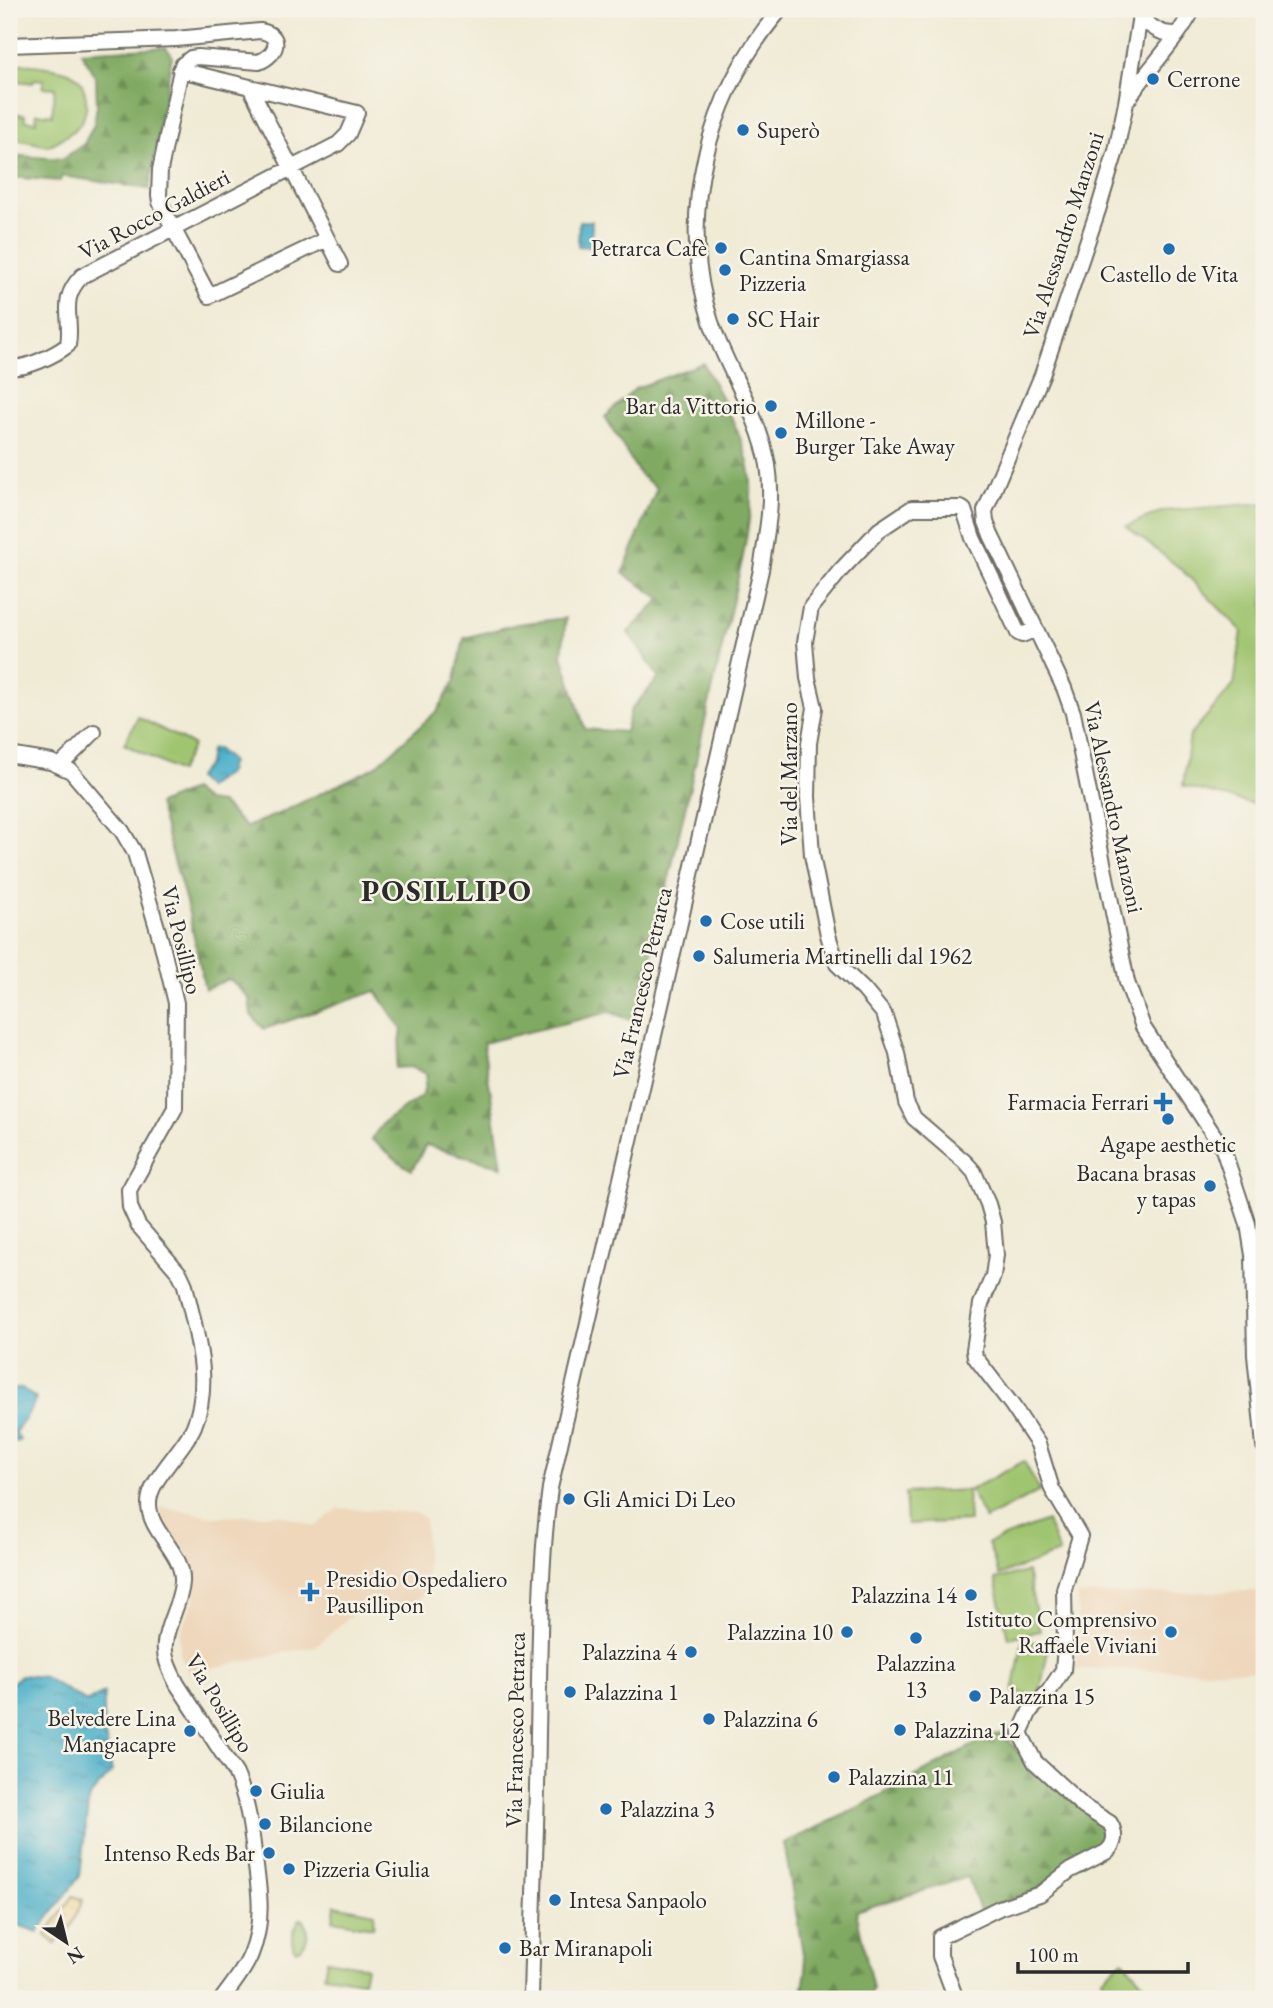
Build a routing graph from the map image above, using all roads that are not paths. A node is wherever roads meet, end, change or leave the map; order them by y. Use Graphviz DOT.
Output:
graph roads {
  1 [pos="782,9"];
  2 [pos="1193,9"];
  3 [pos="1140,12"];
  4 [pos="1177,34"];
  5 [pos="9,44"];
  6 [pos="180,70"];
  7 [pos="250,87"];
  8 [pos="1126,103"];
  9 [pos="291,169"];
  10 [pos="173,228"];
  11 [pos="327,239"];
  12 [pos="340,264"];
  13 [pos="9,367"];
  14 [pos="1036,629"];
  15 [pos="94,732"];
  16 [pos="9,755"];
  17 [pos="60,766"];
  18 [pos="1264,1446"];
  19 [pos="222,1999"];
  20 [pos="531,1999"];
  21 [pos="956,1999"];
  1 -- 20 [label="street, Via Francesco Petrarca"];
  2 -- 4 [label="street, Via Alessandro Manzoni"];
  3 -- 4 [label="street"];
  3 -- 8 [label="street, Via Alessandro Manzoni"];
  4 -- 8 [label="street, Via Alessandro Manzoni"];
  5 -- 6 [label="street"];
  6 -- 7 [label="street"];
  6 -- 10 [label="street"];
  7 -- 9 [label="street"];
  7 -- 9 [label="street, Via Rocco Galdieri"];
  8 -- 14 [label="street, Via Alessandro Manzoni"];
  9 -- 10 [label="street, Via Rocco Galdieri"];
  9 -- 11 [label="street"];
  10 -- 11 [label="street"];
  10 -- 13 [label="street, Via Rocco Galdieri"];
  11 -- 12 [label="street"];
  14 -- 18 [label="street, Via Alessandro Manzoni"];
  14 -- 21 [label="street, Via del Marzano"];
  15 -- 17 [label="street"];
  16 -- 17 [label="street, Via Posillipo"];
  17 -- 19 [label="street, Via Posillipo"];
}
